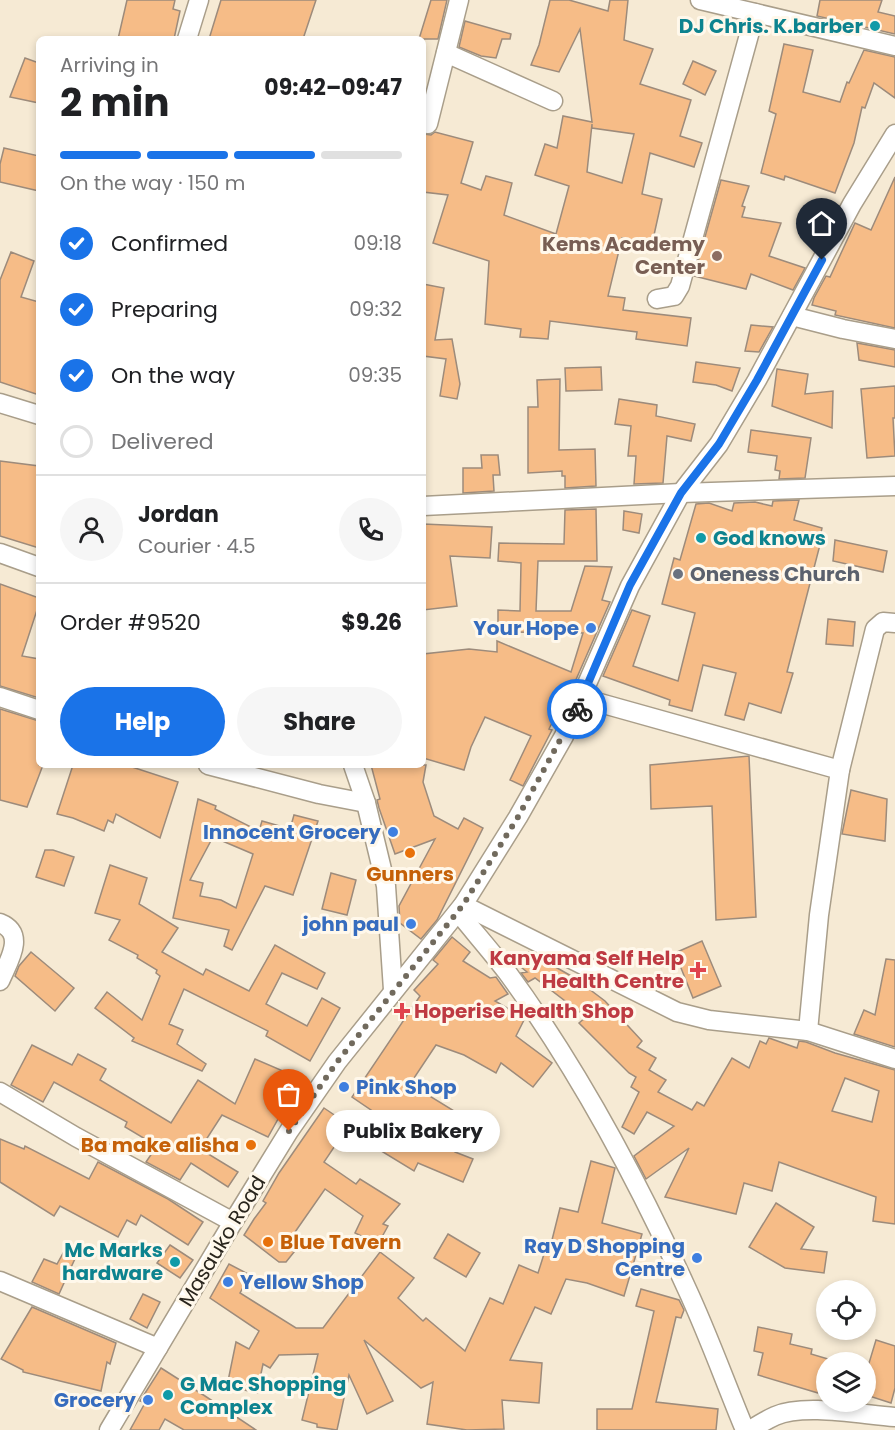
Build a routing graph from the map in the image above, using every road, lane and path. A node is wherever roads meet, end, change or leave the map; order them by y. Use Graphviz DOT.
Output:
graph roads {
  1 [pos="199,0"];
  2 [pos="459,0"];
  3 [pos="700,0"];
  4 [pos="755,13"];
  5 [pos="188,36"];
  6 [pos="895,46"];
  7 [pos="446,52"];
  8 [pos="554,101"];
  9 [pos="428,124"];
  10 [pos="895,134"];
  11 [pos="657,299"];
  12 [pos="792,316"];
  13 [pos="895,339"];
  14 [pos="0,404"];
  15 [pos="36,414"];
  16 [pos="895,486"];
  17 [pos="681,493"];
  18 [pos="426,506"];
  19 [pos="0,553"];
  20 [pos="36,566"];
  21 [pos="895,623"];
  22 [pos="0,697"];
  23 [pos="582,698"];
  24 [pos="36,709"];
  25 [pos="220,768"];
  26 [pos="354,768"];
  27 [pos="840,770"];
  28 [pos="366,803"];
  29 [pos="461,908"];
  30 [pos="0,923"];
  31 [pos="0,981"];
  32 [pos="393,990"];
  33 [pos="808,1031"];
  34 [pos="895,1059"];
  35 [pos="0,1092"];
  36 [pos="233,1222"];
  37 [pos="0,1281"];
  38 [pos="158,1348"];
  39 [pos="895,1417"];
  40 [pos="109,1430"];
  41 [pos="745,1430"];
  42 [pos="750,1430"];
  1 -- 5 [label="street"];
  2 -- 7 [label="street"];
  3 -- 4 [label="street"];
  4 -- 6 [label="street"];
  4 -- 11 [label="street"];
  7 -- 8 [label="street"];
  7 -- 9 [label="street"];
  10 -- 12 [label="street, Masauko Road"];
  12 -- 13 [label="street"];
  12 -- 17 [label="street, Masauko Road"];
  14 -- 15 [label="street"];
  16 -- 17 [label="street"];
  17 -- 18 [label="street"];
  17 -- 23 [label="street, Masauko Road"];
  19 -- 20 [label="street"];
  21 -- 27 [label="street"];
  22 -- 24 [label="street"];
  23 -- 27 [label="street"];
  23 -- 29 [label="street, Masauko Road"];
  25 -- 28 [label="street"];
  26 -- 28 [label="street"];
  27 -- 33 [label="street"];
  28 -- 32 [label="street"];
  29 -- 32 [label="street, Masauko Road"];
  29 -- 33 [label="street"];
  29 -- 41 [label="street"];
  30 -- 31 [label="street"];
  32 -- 36 [label="street, Masauko Road"];
  33 -- 34 [label="street"];
  35 -- 36 [label="street"];
  36 -- 38 [label="street, Masauko Road"];
  37 -- 38 [label="street"];
  38 -- 40 [label="street, Masauko Road"];
  39 -- 42 [label="street"];
}
